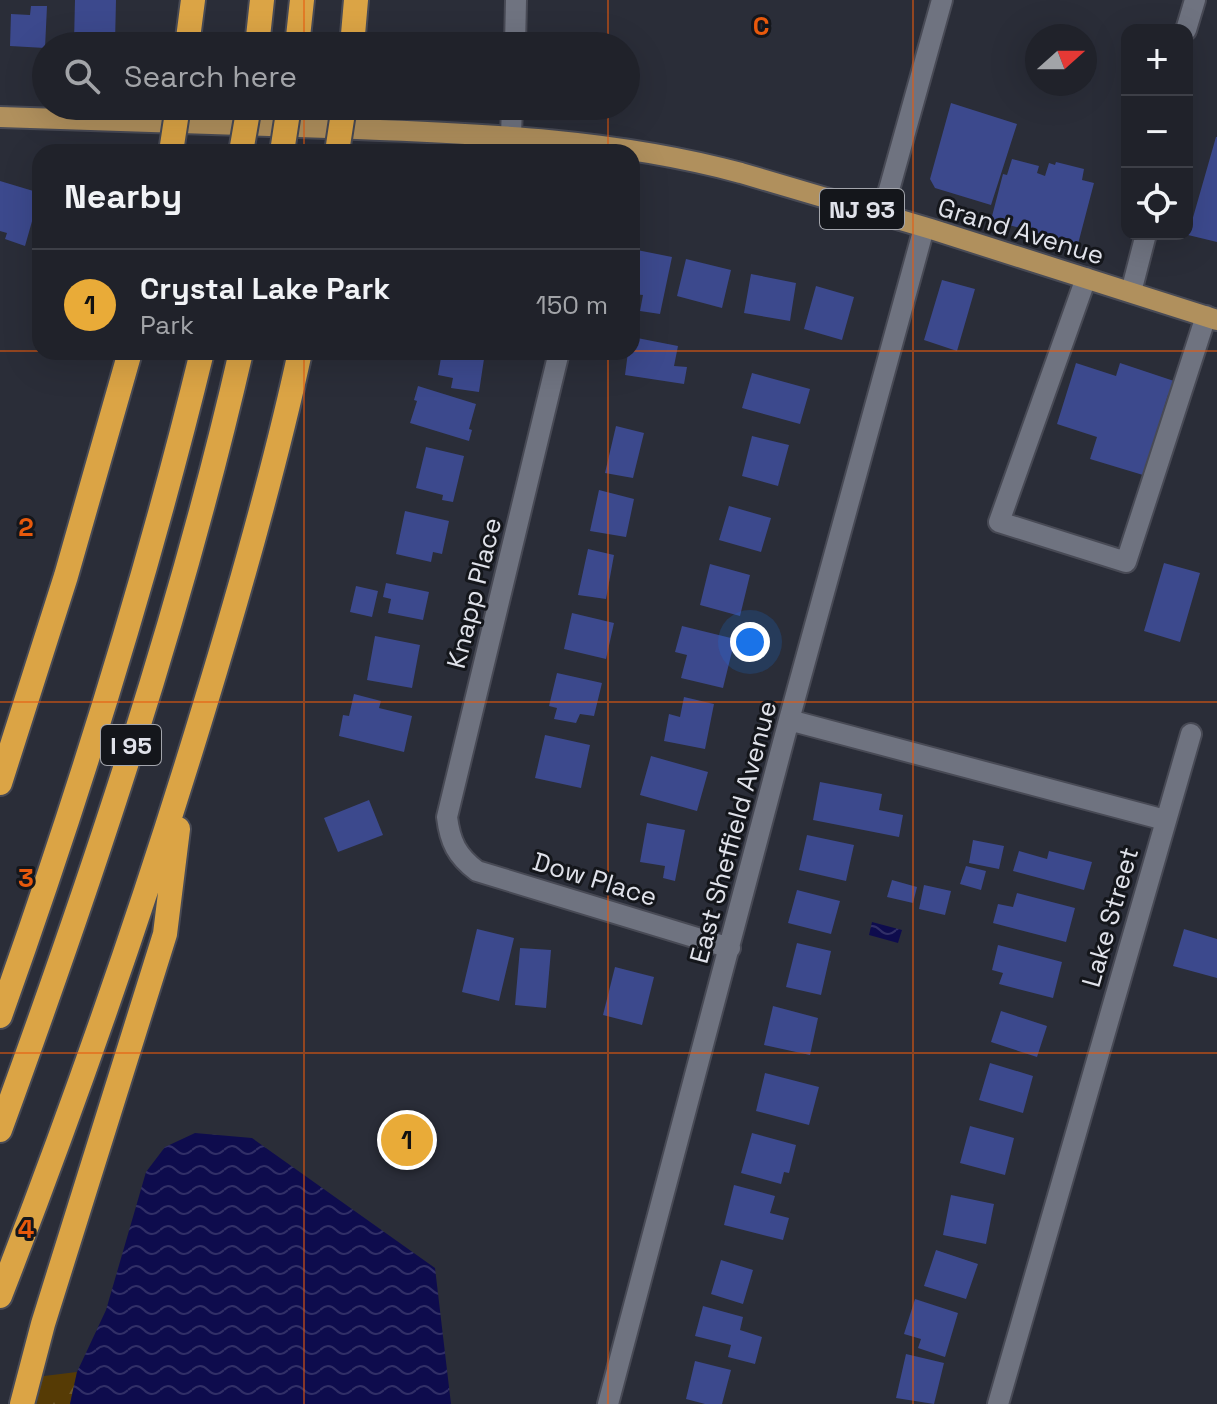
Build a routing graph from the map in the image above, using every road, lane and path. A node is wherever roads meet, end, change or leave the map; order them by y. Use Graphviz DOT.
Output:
graph roads {
  1 [pos="193,0"];
  2 [pos="262,0"];
  3 [pos="302,0"];
  4 [pos="356,0"];
  5 [pos="516,0"];
  6 [pos="942,0"];
  7 [pos="1195,0"];
  8 [pos="1188,24"];
  9 [pos="189,32"];
  10 [pos="259,32"];
  11 [pos="299,32"];
  12 [pos="353,32"];
  13 [pos="515,32"];
  14 [pos="0,117"];
  15 [pos="32,118"];
  16 [pos="85,120"];
  17 [pos="176,120"];
  18 [pos="247,120"];
  19 [pos="287,120"];
  20 [pos="342,120"];
  21 [pos="512,120"];
  22 [pos="511,135"];
  23 [pos="172,144"];
  24 [pos="242,144"];
  25 [pos="283,144"];
  26 [pos="338,144"];
  27 [pos="573,144"];
  28 [pos="640,154"];
  29 [pos="882,215"];
  30 [pos="924,228"];
  31 [pos="1144,240"];
  32 [pos="1086,278"];
  33 [pos="1131,292"];
  34 [pos="1212,318"];
  35 [pos="128,360"];
  36 [pos="200,360"];
  37 [pos="239,360"];
  38 [pos="298,360"];
  39 [pos="557,360"];
  40 [pos="789,720"];
  41 [pos="1191,734"];
  42 [pos="185,772"];
  43 [pos="0,783"];
  44 [pos="1165,820"];
  45 [pos="453,846"];
  46 [pos="730,948"];
  47 [pos="0,1016"];
  48 [pos="0,1130"];
  49 [pos="0,1296"];
  50 [pos="22,1404"];
  51 [pos="608,1404"];
  52 [pos="998,1404"];
  1 -- 9 [label="highway"];
  2 -- 10 [label="highway"];
  3 -- 11 [label="highway"];
  4 -- 12 [label="highway"];
  5 -- 13 [label="street"];
  6 -- 29 [label="street"];
  7 -- 8 [label="street"];
  14 -- 15 [label="main road, Grand Avenue / NJ 93"];
  16 -- 22 [label="main road, Grand Avenue / NJ 93"];
  17 -- 23 [label="highway, bridge"];
  18 -- 24 [label="highway, bridge"];
  19 -- 25 [label="highway, bridge"];
  20 -- 26 [label="highway, bridge"];
  21 -- 22 [label="street"];
  22 -- 27 [label="main road, Grand Avenue / NJ 93"];
  28 -- 29 [label="main road, Grand Avenue / NJ 93"];
  29 -- 30 [label="main road, Grand Avenue / NJ 93"];
  30 -- 32 [label="main road, Grand Avenue / NJ 93"];
  30 -- 40 [label="street, East Sheffield Avenue"];
  31 -- 33 [label="street"];
  32 -- 33 [label="main road, Grand Avenue / NJ 93"];
  32 -- 34 [label="street"];
  33 -- 34 [label="main road, Grand Avenue / NJ 93"];
  35 -- 43 [label="highway"];
  36 -- 47 [label="highway, I 95"];
  37 -- 48 [label="highway, I 95"];
  38 -- 42 [label="highway, I 95"];
  39 -- 45 [label="street, Knapp Place"];
  40 -- 44 [label="street, Lake Street"];
  40 -- 46 [label="street, East Sheffield Avenue"];
  41 -- 44 [label="street"];
  42 -- 49 [label="highway, I 95"];
  42 -- 50 [label="highway"];
  44 -- 52 [label="street, Lake Street"];
  45 -- 46 [label="street, Dow Place"];
  46 -- 51 [label="street, East Sheffield Avenue"];
}
